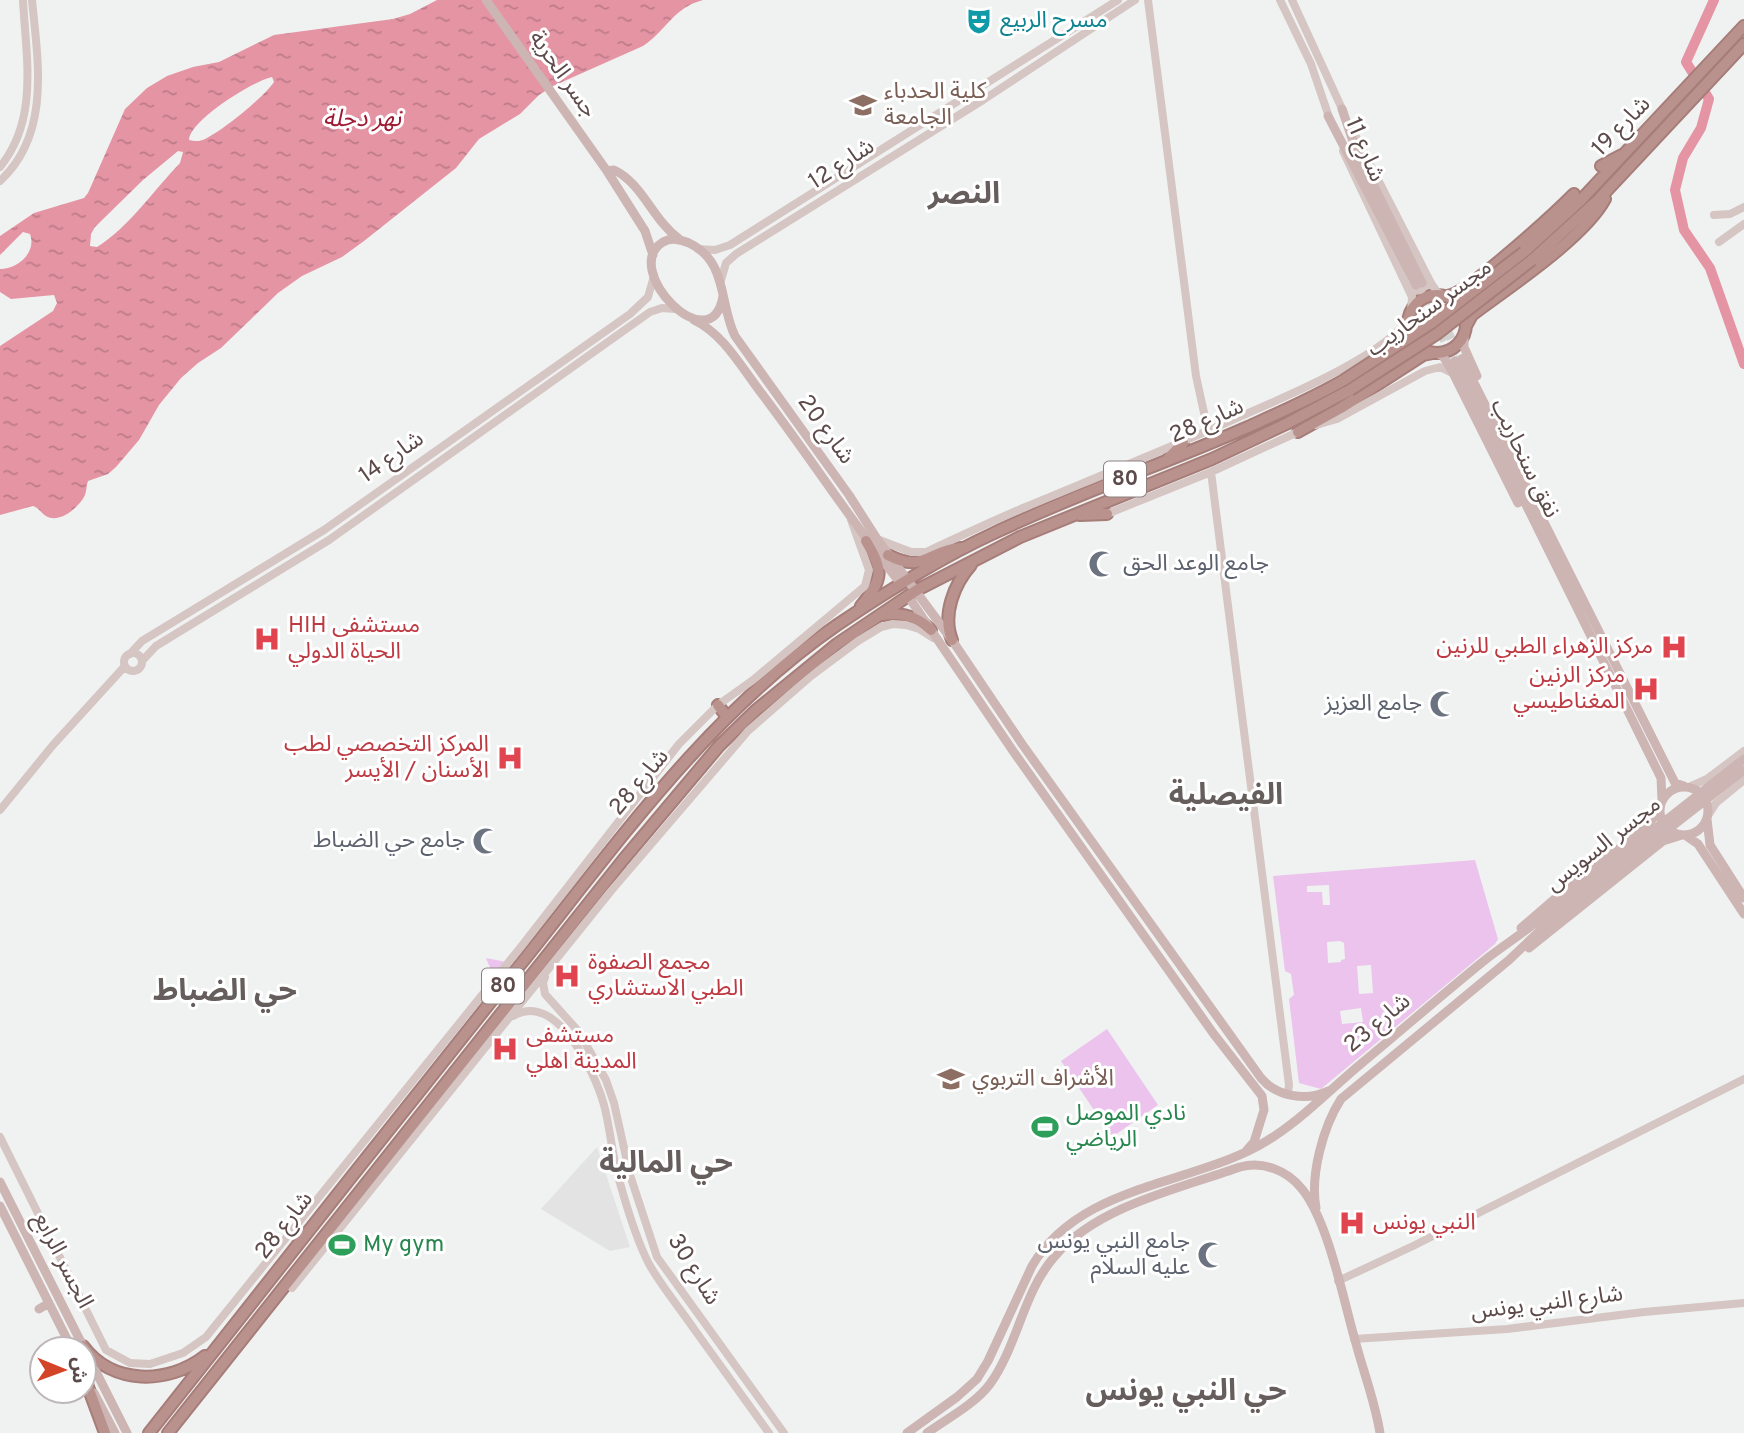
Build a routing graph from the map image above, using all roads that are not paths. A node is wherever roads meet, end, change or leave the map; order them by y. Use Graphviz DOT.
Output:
graph roads {
  1 [pos="23,0"];
  2 [pos="32,0"];
  3 [pos="486,0"];
  4 [pos="1118,0"];
  5 [pos="1135,0"];
  6 [pos="1148,0"];
  7 [pos="1280,0"];
  8 [pos="1292,0"];
  9 [pos="1744,26"];
  10 [pos="1744,44"];
  11 [pos="1002,74"];
  12 [pos="1008,83"];
  13 [pos="28,91"];
  14 [pos="38,91"];
  15 [pos="1342,109"];
  16 [pos="1328,116"];
  17 [pos="892,144"];
  18 [pos="1643,145"];
  19 [pos="1630,150"];
  20 [pos="898,153"];
  21 [pos="1601,166"];
  22 [pos="0,167"];
  23 [pos="607,171"];
  24 [pos="0,181"];
  25 [pos="1614,182"];
  26 [pos="1574,194"];
  27 [pos="1744,207"];
  28 [pos="1714,215"];
  29 [pos="1744,224"];
  30 [pos="682,241"];
  31 [pos="1719,242"];
  32 [pos="698,249"];
  33 [pos="1528,256"];
  34 [pos="653,259"];
  35 [pos="654,273"];
  36 [pos="721,280"];
  37 [pos="1418,282"];
  38 [pos="723,296"];
  39 [pos="1444,296"];
  40 [pos="676,309"];
  41 [pos="1410,314"];
  42 [pos="693,319"];
  43 [pos="1465,330"];
  44 [pos="1435,353"];
  45 [pos="1458,360"];
  46 [pos="1472,366"];
  47 [pos="1454,374"];
  48 [pos="1347,385"];
  49 [pos="1208,431"];
  50 [pos="1298,432"];
  51 [pos="1183,443"];
  52 [pos="1161,464"];
  53 [pos="1211,472"];
  54 [pos="846,511"];
  55 [pos="1107,514"];
  56 [pos="1073,516"];
  57 [pos="872,540"];
  58 [pos="967,547"];
  59 [pos="888,555"];
  60 [pos="981,556"];
  61 [pos="1562,571"];
  62 [pos="904,582"];
  63 [pos="913,593"];
  64 [pos="850,617"];
  65 [pos="877,617"];
  66 [pos="931,630"];
  67 [pos="948,644"];
  68 [pos="130,654"];
  69 [pos="142,661"];
  70 [pos="125,666"];
  71 [pos="718,705"];
  72 [pos="727,717"];
  73 [pos="739,733"];
  74 [pos="1744,751"];
  75 [pos="1744,759"];
  76 [pos="1744,770"];
  77 [pos="1744,780"];
  78 [pos="1686,787"];
  79 [pos="1661,804"];
  80 [pos="0,810"];
  81 [pos="1707,818"];
  82 [pos="1682,835"];
  83 [pos="611,851"];
  84 [pos="623,860"];
  85 [pos="1744,898"];
  86 [pos="1744,914"];
  87 [pos="549,920"];
  88 [pos="1543,922"];
  89 [pos="569,936"];
  90 [pos="1486,959"];
  91 [pos="554,963"];
  92 [pos="1493,973"];
  93 [pos="508,1020"];
  94 [pos="1744,1079"];
  95 [pos="420,1082"];
  96 [pos="1328,1091"];
  97 [pos="1283,1093"];
  98 [pos="439,1097"];
  99 [pos="0,1137"];
  100 [pos="1243,1153"];
  101 [pos="0,1182"];
  102 [pos="1124,1195"];
  103 [pos="0,1206"];
  104 [pos="1130,1206"];
  105 [pos="1320,1221"];
  106 [pos="1338,1281"];
  107 [pos="49,1303"];
  108 [pos="1744,1303"];
  109 [pos="39,1309"];
  110 [pos="64,1333"];
  111 [pos="60,1335"];
  112 [pos="72,1335"];
  113 [pos="224,1337"];
  114 [pos="1354,1339"];
  115 [pos="98,1362"];
  116 [pos="98,1383"];
  117 [pos="98,1401"];
  118 [pos="95,1405"];
  119 [pos="180,1418"];
  120 [pos="105,1433"];
  121 [pos="115,1433"];
  122 [pos="127,1433"];
  123 [pos="149,1433"];
  124 [pos="168,1433"];
  125 [pos="174,1433"];
  126 [pos="769,1433"];
  127 [pos="784,1433"];
  128 [pos="907,1433"];
  129 [pos="927,1433"];
  130 [pos="1380,1433"];
  1 -- 13 [label="street"];
  2 -- 14 [label="street"];
  3 -- 23 [label="main road, جسر الحرية"];
  4 -- 11 [label="street, شارع 12"];
  5 -- 12 [label="street, شارع 12"];
  6 -- 49 [label="street"];
  7 -- 16 [label="street, شارع 11"];
  8 -- 15 [label="street, شارع 11"];
  9 -- 18 [label="highway, شارع 19"];
  10 -- 18 [label="highway, شارع 19"];
  11 -- 12 [label="street"];
  11 -- 17 [label="street, شارع 12"];
  12 -- 20 [label="street, شارع 12"];
  13 -- 14 [label="street"];
  13 -- 22 [label="street"];
  14 -- 24 [label="street"];
  15 -- 37 [label="main road"];
  16 -- 37 [label="main road"];
  17 -- 20 [label="street"];
  17 -- 32 [label="street, شارع 12"];
  18 -- 19 [label="highway, شارع 19 / 80"];
  18 -- 25 [label="highway, شارع 19 / 80"];
  19 -- 21 [label="highway"];
  19 -- 33 [label="highway, شارع 19 / 80"];
  20 -- 36 [label="street, شارع 12"];
  23 -- 30 [label="main road, جسر الحرية"];
  23 -- 34 [label="main road, جسر الحرية"];
  25 -- 33 [label="highway, شارع 19 / 80"];
  25 -- 43 [label="highway"];
  26 -- 39 [label="highway"];
  27 -- 28 [label="street"];
  29 -- 31 [label="street"];
  30 -- 32 [label="main road"];
  30 -- 34 [label="main road"];
  32 -- 36 [label="main road"];
  33 -- 48 [label="highway, مجسر سنحاريب / 80, bridge"];
  34 -- 35 [label="main road"];
  35 -- 40 [label="main road"];
  35 -- 68 [label="street, شارع 14"];
  36 -- 38 [label="main road"];
  37 -- 39 [label="street"];
  37 -- 41 [label="street"];
  38 -- 42 [label="main road"];
  38 -- 57 [label="main road, شارع 20"];
  39 -- 41 [label="highway"];
  39 -- 43 [label="highway"];
  40 -- 42 [label="main road"];
  40 -- 69 [label="street, شارع 14"];
  41 -- 44 [label="highway"];
  41 -- 49 [label="street"];
  42 -- 54 [label="main road, شارع 20"];
  43 -- 44 [label="highway"];
  43 -- 46 [label="main road"];
  44 -- 47 [label="main road"];
  44 -- 50 [label="highway"];
  45 -- 61 [label="main road, نفق سنحاريب"];
  46 -- 47 [label="main road"];
  46 -- 61 [label="main road"];
  47 -- 50 [label="street"];
  47 -- 61 [label="main road"];
  48 -- 52 [label="highway, شارع 28 / 80"];
  48 -- 56 [label="highway, شارع 28 / 80"];
  49 -- 51 [label="street"];
  50 -- 53 [label="street"];
  51 -- 52 [label="highway"];
  51 -- 57 [label="street"];
  52 -- 58 [label="highway, شارع 28 / 80"];
  53 -- 55 [label="street"];
  53 -- 97 [label="street"];
  54 -- 57 [label="main road, شارع 20"];
  54 -- 71 [label="street"];
  55 -- 56 [label="highway"];
  56 -- 60 [label="highway, شارع 28 / 80"];
  57 -- 59 [label="main road, شارع 20"];
  57 -- 62 [label="main road, شارع 20"];
  57 -- 64 [label="highway"];
  58 -- 59 [label="highway"];
  58 -- 62 [label="highway, شارع 28 / 80"];
  59 -- 62 [label="main road, شارع 20"];
  60 -- 63 [label="highway, شارع 28 / 80"];
  60 -- 67 [label="highway"];
  61 -- 78 [label="main road"];
  61 -- 79 [label="main road"];
  62 -- 63 [label="highway"];
  62 -- 64 [label="highway, شارع 28 / 80"];
  63 -- 65 [label="highway, شارع 28 / 80"];
  63 -- 66 [label="main road"];
  63 -- 67 [label="main road"];
  64 -- 72 [label="highway, شارع 28 / 80"];
  65 -- 66 [label="highway"];
  65 -- 73 [label="highway, شارع 28 / 80"];
  66 -- 67 [label="main road"];
  67 -- 73 [label="street"];
  67 -- 97 [label="main road"];
  67 -- 100 [label="main road"];
  68 -- 69 [label="street"];
  68 -- 70 [label="street"];
  69 -- 70 [label="street"];
  70 -- 80 [label="street"];
  71 -- 72 [label="highway"];
  71 -- 87 [label="street"];
  72 -- 83 [label="highway, شارع 28 / 80"];
  73 -- 84 [label="highway, شارع 28 / 80"];
  73 -- 89 [label="street"];
  74 -- 78 [label="street"];
  75 -- 88 [label="main road, مجسر السويس, bridge"];
  76 -- 88 [label="main road, مجسر السويس, bridge"];
  77 -- 81 [label="street"];
  78 -- 79 [label="main road"];
  78 -- 81 [label="main road"];
  79 -- 82 [label="main road"];
  79 -- 90 [label="main road"];
  81 -- 82 [label="main road"];
  81 -- 85 [label="main road"];
  82 -- 86 [label="main road"];
  82 -- 92 [label="main road"];
  83 -- 84 [label="highway"];
  83 -- 87 [label="highway, شارع 28 / 80"];
  84 -- 89 [label="highway, شارع 28 / 80"];
  87 -- 95 [label="highway, شارع 28 / 80"];
  88 -- 90 [label="main road, مجسر السويس"];
  88 -- 92 [label="main road, مجسر السويس"];
  89 -- 91 [label="street"];
  89 -- 98 [label="highway, شارع 28 / 80"];
  90 -- 96 [label="main road, شارع 23"];
  91 -- 93 [label="street"];
  91 -- 127 [label="street, شارع 30"];
  92 -- 105 [label="main road, شارع 23"];
  93 -- 98 [label="street"];
  93 -- 126 [label="street, شارع 30"];
  94 -- 106 [label="street"];
  95 -- 99 [label="street"];
  95 -- 113 [label="highway, شارع 28 / 80"];
  96 -- 97 [label="main road"];
  96 -- 100 [label="main road, شارع 23"];
  98 -- 119 [label="highway, شارع 28 / 80"];
  100 -- 102 [label="main road, شارع 23"];
  101 -- 112 [label="main road, الجسر الرابع"];
  102 -- 104 [label="main road"];
  102 -- 128 [label="main road, شارع 23"];
  103 -- 107 [label="main road, الجسر الرابع"];
  104 -- 105 [label="main road"];
  104 -- 129 [label="main road"];
  105 -- 106 [label="main road"];
  106 -- 114 [label="main road"];
  107 -- 109 [label="main road"];
  107 -- 110 [label="main road, الجسر الرابع"];
  108 -- 114 [label="street, شارع النبي يونس"];
  110 -- 111 [label="main road"];
  113 -- 115 [label="highway"];
  113 -- 123 [label="highway, شارع 28 / 80"];
  114 -- 130 [label="main road"];
  116 -- 122 [label="main road, الجسر الرابع"];
  117 -- 121 [label="main road"];
  118 -- 120 [label="highway"];
  119 -- 124 [label="highway, شارع 28 / 80"];
  119 -- 125 [label="highway"];
}
